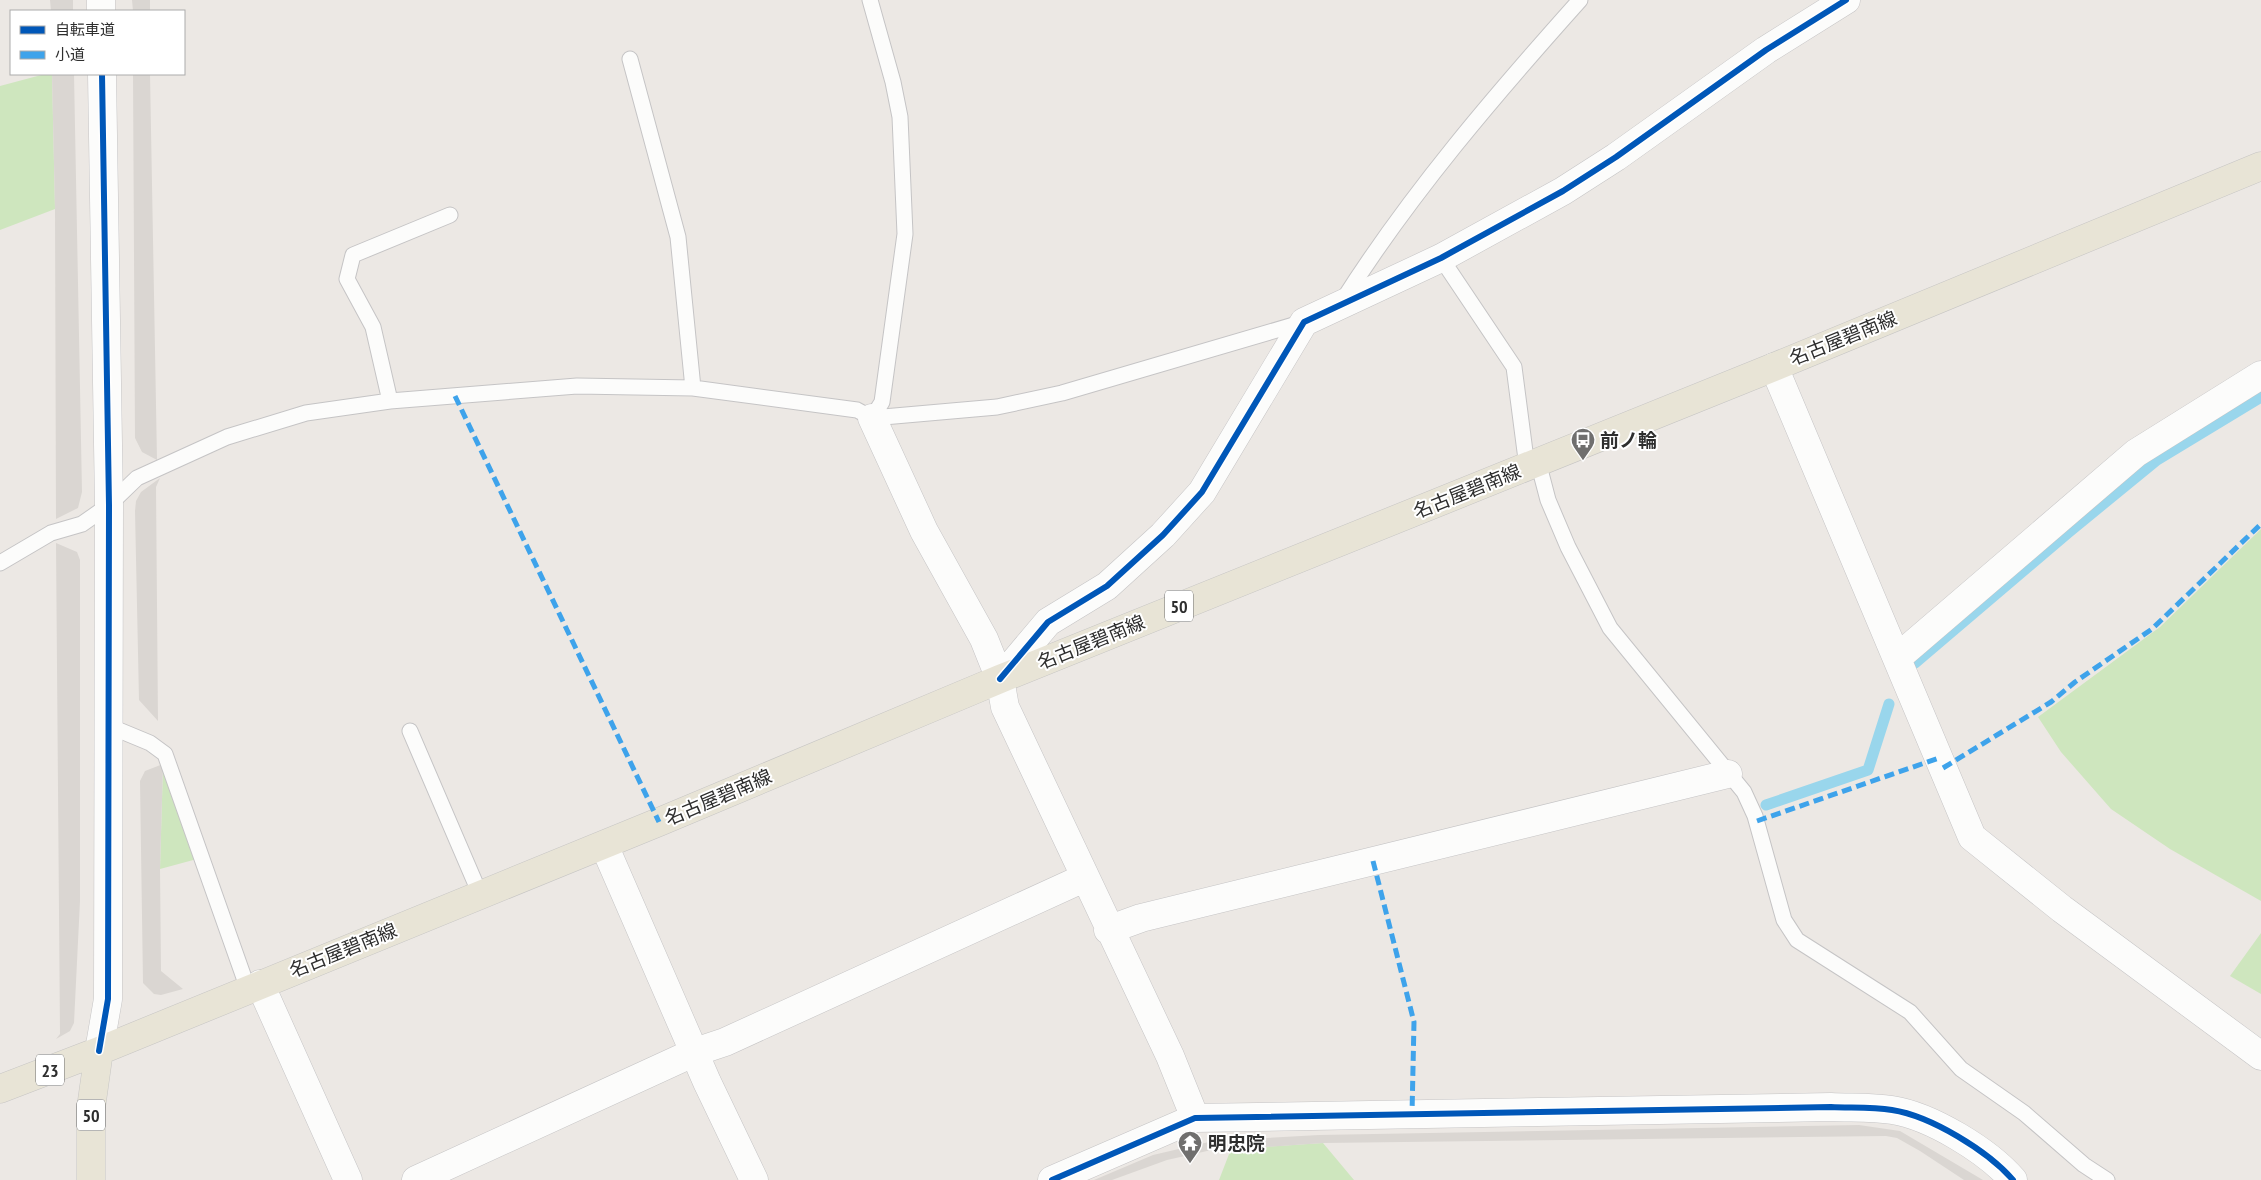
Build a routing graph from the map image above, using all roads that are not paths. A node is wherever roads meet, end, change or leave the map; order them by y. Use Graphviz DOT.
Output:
graph roads {
  1 [pos="870,0"];
  2 [pos="1580,0"];
  3 [pos="1846,0"];
  4 [pos="630,60"];
  5 [pos="102,75"];
  6 [pos="2261,166"];
  7 [pos="450,215"];
  8 [pos="1441,258"];
  9 [pos="1340,304"];
  10 [pos="1304,322"];
  11 [pos="1774,367"];
  12 [pos="2261,375"];
  13 [pos="693,388"];
  14 [pos="390,401"];
  15 [pos="872,418"];
  16 [pos="1532,465"];
  17 [pos="109,504"];
  18 [pos="0,563"];
  19 [pos="1897,658"];
  20 [pos="1000,678"];
  21 [pos="108,726"];
  22 [pos="410,732"];
  23 [pos="1728,774"];
  24 [pos="604,845"];
  25 [pos="1084,878"];
  26 [pos="480,894"];
  27 [pos="1108,930"];
  28 [pos="254,987"];
  29 [pos="99,1051"];
  30 [pos="695,1052"];
  31 [pos="2261,1056"];
  32 [pos="0,1089"];
  33 [pos="1195,1118"];
  34 [pos="91,1180"];
  35 [pos="348,1180"];
  36 [pos="416,1180"];
  37 [pos="754,1180"];
  38 [pos="1052,1180"];
  39 [pos="2013,1180"];
  40 [pos="2108,1180"];
  1 -- 15 [label="lane"];
  2 -- 9 [label="lane"];
  3 -- 8 [label="street"];
  4 -- 13 [label="lane"];
  5 -- 17 [label="street"];
  6 -- 11 [label="main road, 名古屋碧南線 / 50"];
  7 -- 14 [label="lane"];
  8 -- 9 [label="street"];
  8 -- 16 [label="lane"];
  9 -- 10 [label="street"];
  10 -- 15 [label="lane"];
  10 -- 20 [label="street"];
  11 -- 16 [label="main road, 名古屋碧南線 / 50"];
  11 -- 19 [label="street"];
  12 -- 19 [label="street"];
  13 -- 14 [label="lane"];
  13 -- 15 [label="lane"];
  14 -- 17 [label="lane"];
  15 -- 20 [label="street"];
  16 -- 20 [label="main road, 名古屋碧南線 / 50"];
  16 -- 23 [label="lane"];
  17 -- 18 [label="lane"];
  17 -- 21 [label="street"];
  19 -- 31 [label="street"];
  20 -- 24 [label="main road, 名古屋碧南線 / 50"];
  20 -- 25 [label="street"];
  21 -- 28 [label="lane"];
  21 -- 29 [label="street"];
  22 -- 26 [label="lane"];
  23 -- 27 [label="street"];
  23 -- 40 [label="lane"];
  24 -- 26 [label="main road, 名古屋碧南線 / 50"];
  24 -- 30 [label="street"];
  25 -- 27 [label="street"];
  25 -- 30 [label="street"];
  26 -- 28 [label="main road, 名古屋碧南線 / 50"];
  27 -- 33 [label="street"];
  28 -- 29 [label="main road, 名古屋碧南線 / 50"];
  28 -- 35 [label="street"];
  29 -- 32 [label="main road, 23"];
  29 -- 34 [label="main road, 50"];
  30 -- 36 [label="street"];
  30 -- 37 [label="street"];
  33 -- 38 [label="street"];
  33 -- 39 [label="street"];
}
